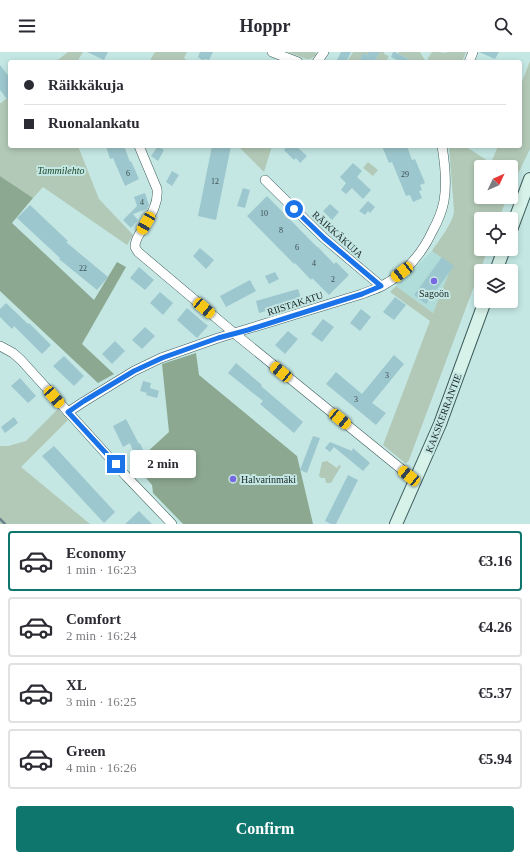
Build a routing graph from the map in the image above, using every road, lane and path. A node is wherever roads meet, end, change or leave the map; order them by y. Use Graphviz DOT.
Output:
graph roads {
  1 [pos="272,52"];
  2 [pos="293,60"];
  3 [pos="140,148"];
  4 [pos="442,148"];
  5 [pos="530,179"];
  6 [pos="265,180"];
  7 [pos="518,212"];
  8 [pos="381,286"];
  9 [pos="482,308"];
  10 [pos="234,334"];
  11 [pos="0,346"];
  12 [pos="68,412"];
  13 [pos="416,481"];
  14 [pos="172,524"];
  15 [pos="396,524"];
  1 -- 2 [label="street"];
  3 -- 10 [label="street"];
  4 -- 8 [label="street, RIISTAKATU"];
  5 -- 7 [label="main road"];
  6 -- 8 [label="street, RÄIKKÄKUJA"];
  8 -- 10 [label="street, RIISTAKATU"];
  9 -- 13 [label="main road, KAKSKERRANTIE"];
  10 -- 12 [label="street, RIISTAKATU"];
  10 -- 13 [label="street"];
  11 -- 12 [label="street"];
  12 -- 14 [label="street"];
  13 -- 15 [label="main road, KAKSKERRANTIE"];
}
